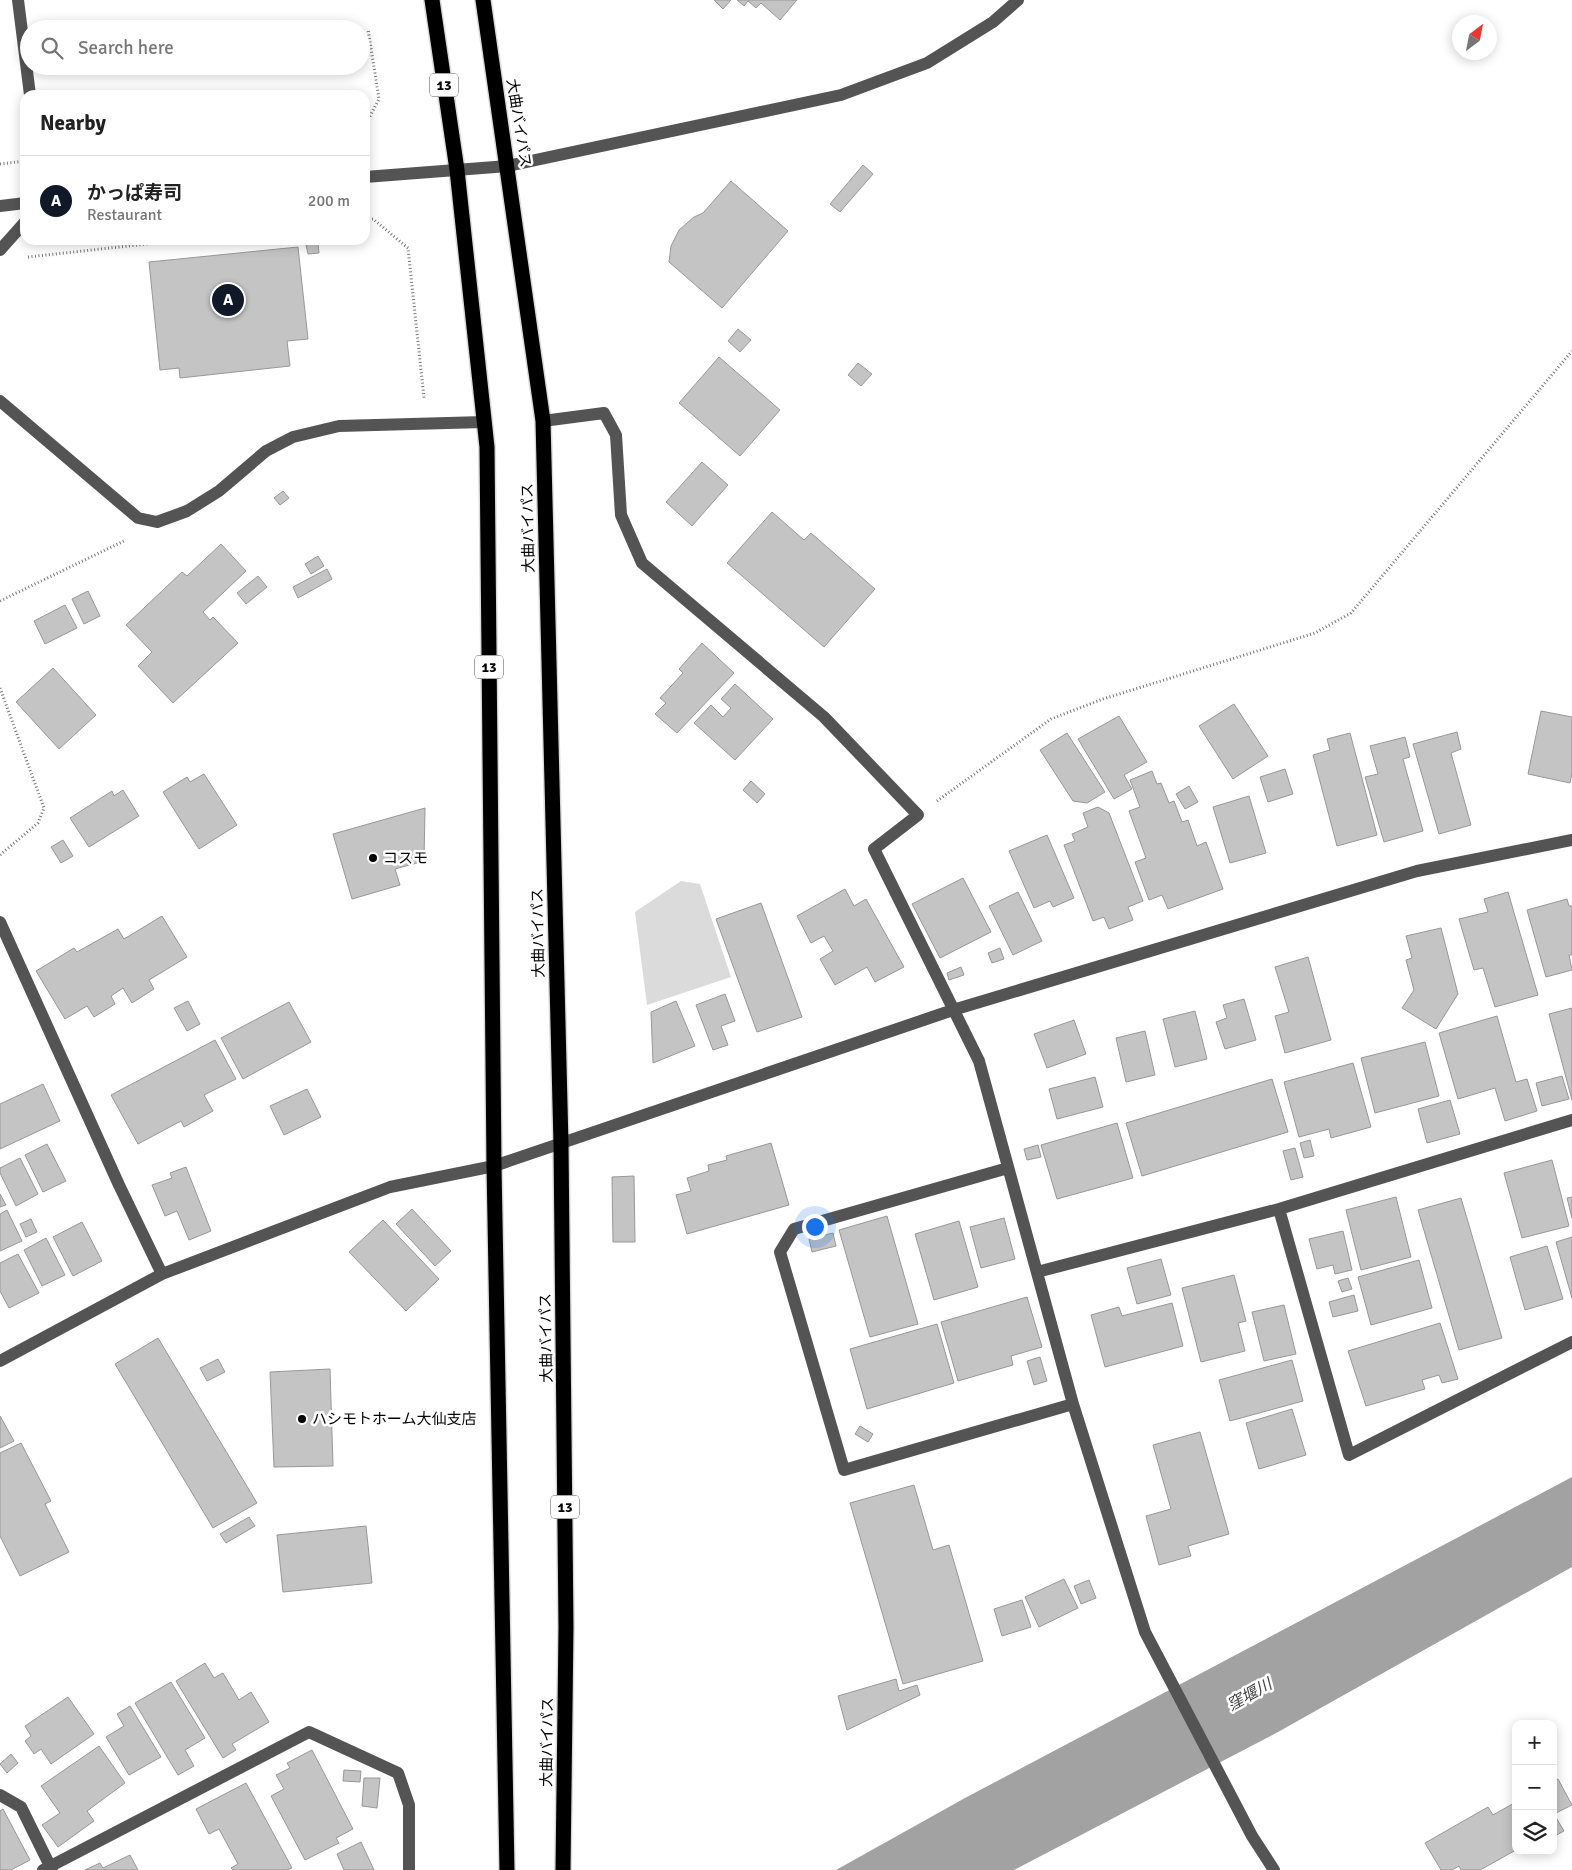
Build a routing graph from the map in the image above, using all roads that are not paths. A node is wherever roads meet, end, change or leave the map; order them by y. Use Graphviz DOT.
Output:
graph roads {
  1 [pos="18,0"];
  2 [pos="432,0"];
  3 [pos="483,0"];
  4 [pos="1018,0"];
  5 [pos="21,20"];
  6 [pos="27,75"];
  7 [pos="29,90"];
  8 [pos="508,166"];
  9 [pos="457,170"];
  10 [pos="370,177"];
  11 [pos="20,204"];
  12 [pos="0,206"];
  13 [pos="20,228"];
  14 [pos="0,250"];
  15 [pos="0,400"];
  16 [pos="543,420"];
  17 [pos="484,422"];
  18 [pos="1572,840"];
  19 [pos="0,922"];
  20 [pos="953,1010"];
  21 [pos="1572,1120"];
  22 [pos="561,1144"];
  23 [pos="494,1166"];
  24 [pos="1008,1168"];
  25 [pos="1279,1209"];
  26 [pos="1037,1272"];
  27 [pos="162,1274"];
  28 [pos="1572,1342"];
  29 [pos="0,1362"];
  30 [pos="1073,1404"];
  31 [pos="0,1795"];
  32 [pos="49,1869"];
  33 [pos="409,1870"];
  34 [pos="507,1870"];
  35 [pos="563,1870"];
  36 [pos="1274,1870"];
  1 -- 5 [label="street"];
  2 -- 9 [label="highway, 13"];
  3 -- 8 [label="highway, 大曲バイパス / 13"];
  4 -- 8 [label="street"];
  6 -- 7 [label="street"];
  8 -- 9 [label="street"];
  8 -- 16 [label="highway, 大曲バイパス / 13"];
  9 -- 10 [label="street"];
  9 -- 17 [label="highway, 13"];
  11 -- 12 [label="street"];
  13 -- 14 [label="street"];
  15 -- 17 [label="street"];
  16 -- 20 [label="street"];
  16 -- 22 [label="highway, 大曲バイパス / 13"];
  17 -- 23 [label="highway, 13"];
  18 -- 20 [label="street"];
  19 -- 27 [label="street"];
  20 -- 22 [label="street"];
  20 -- 24 [label="street"];
  21 -- 25 [label="street"];
  22 -- 23 [label="street"];
  22 -- 35 [label="highway, 大曲バイパス / 13"];
  23 -- 27 [label="street"];
  23 -- 34 [label="highway, 13"];
  24 -- 26 [label="street"];
  24 -- 30 [label="street"];
  25 -- 26 [label="street"];
  25 -- 28 [label="street"];
  26 -- 30 [label="street"];
  27 -- 29 [label="street"];
  30 -- 36 [label="street"];
  31 -- 32 [label="street"];
  32 -- 33 [label="street"];
}
